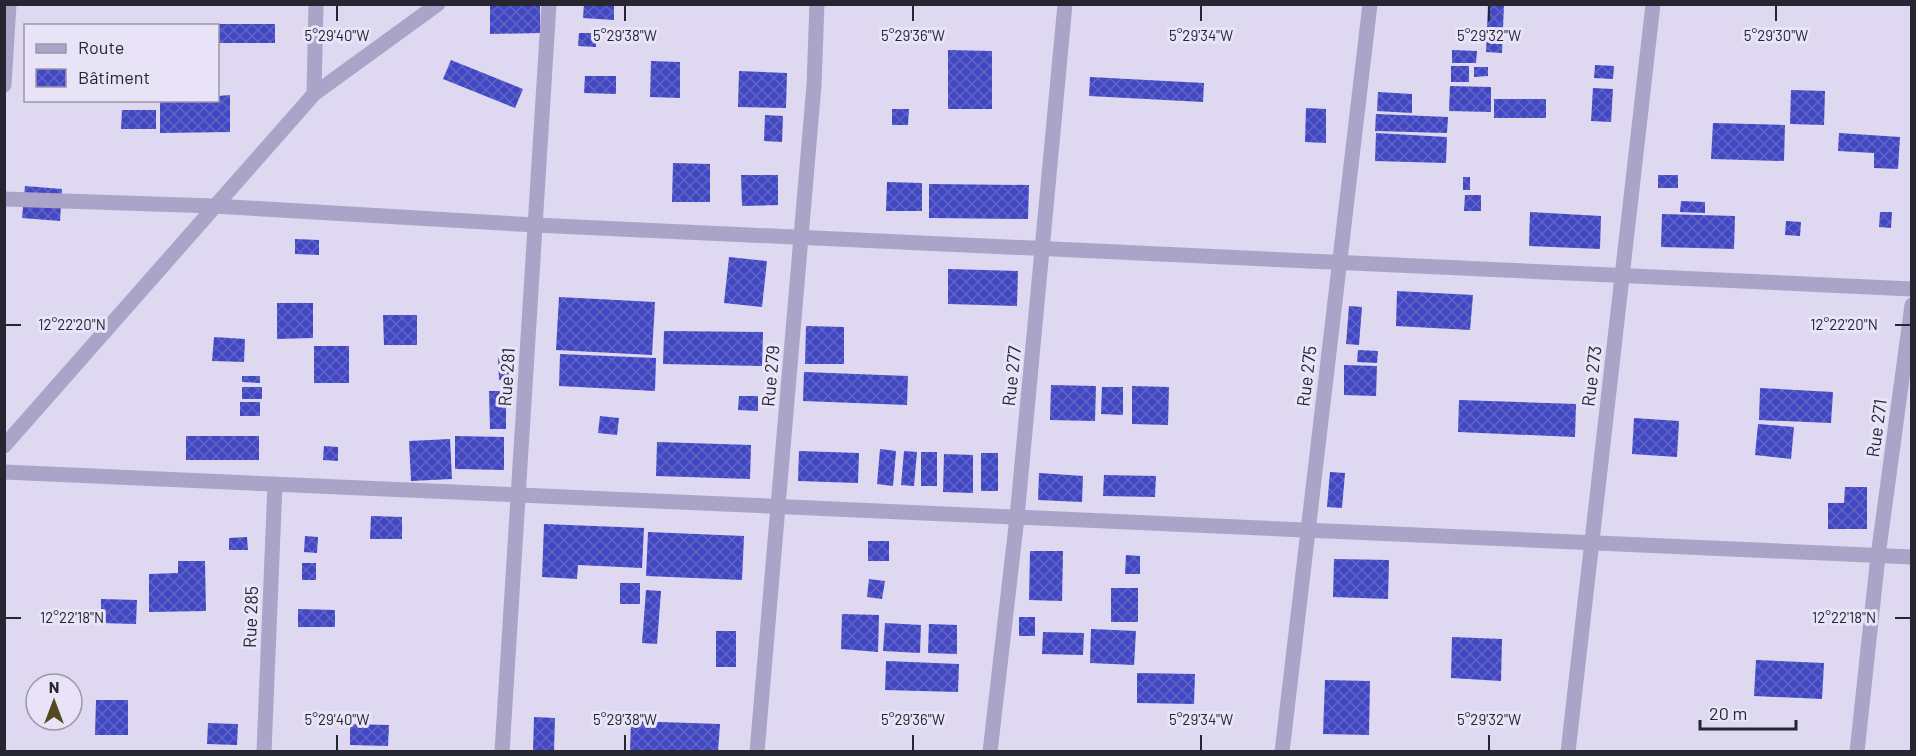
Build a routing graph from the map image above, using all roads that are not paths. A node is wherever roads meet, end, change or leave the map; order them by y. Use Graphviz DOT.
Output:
graph roads {
  1 [pos="9,4"];
  2 [pos="316,4"];
  3 [pos="438,4"];
  4 [pos="549,4"];
  5 [pos="817,4"];
  6 [pos="1065,4"];
  7 [pos="1370,4"];
  8 [pos="1653,4"];
  9 [pos="4,86"];
  10 [pos="314,94"];
  11 [pos="4,200"];
  12 [pos="214,206"];
  13 [pos="535,225"];
  14 [pos="801,237"];
  15 [pos="1043,248"];
  16 [pos="1339,262"];
  17 [pos="1622,276"];
  18 [pos="1911,289"];
  19 [pos="1911,305"];
  20 [pos="4,446"];
  21 [pos="4,472"];
  22 [pos="275,484"];
  23 [pos="518,495"];
  24 [pos="778,506"];
  25 [pos="1017,517"];
  26 [pos="1307,530"];
  27 [pos="1591,543"];
  28 [pos="1878,556"];
  29 [pos="1911,557"];
  30 [pos="264,752"];
  31 [pos="502,752"];
  32 [pos="757,752"];
  33 [pos="990,752"];
  34 [pos="1282,752"];
  35 [pos="1568,752"];
  36 [pos="1857,752"];
  1 -- 9 [label="street"];
  2 -- 10 [label="street"];
  3 -- 10 [label="street"];
  4 -- 13 [label="street, Rue 281"];
  5 -- 14 [label="street, Rue 279"];
  6 -- 15 [label="street, Rue 277"];
  7 -- 16 [label="street, Rue 275"];
  8 -- 17 [label="street, Rue 273"];
  10 -- 12 [label="street"];
  11 -- 12 [label="street"];
  12 -- 13 [label="street"];
  12 -- 20 [label="street"];
  13 -- 14 [label="street"];
  13 -- 23 [label="street, Rue 281"];
  14 -- 15 [label="street"];
  14 -- 24 [label="street, Rue 279"];
  15 -- 16 [label="street"];
  15 -- 25 [label="street, Rue 277"];
  16 -- 17 [label="street"];
  16 -- 26 [label="street, Rue 275"];
  17 -- 18 [label="street"];
  17 -- 27 [label="street, Rue 273"];
  19 -- 28 [label="street, Rue 271"];
  21 -- 22 [label="street"];
  22 -- 23 [label="street"];
  22 -- 30 [label="street, Rue 285"];
  23 -- 24 [label="street"];
  23 -- 31 [label="street, Rue 281"];
  24 -- 25 [label="street"];
  24 -- 32 [label="street, Rue 279"];
  25 -- 26 [label="street"];
  25 -- 33 [label="street, Rue 277"];
  26 -- 27 [label="street"];
  26 -- 34 [label="street, Rue 275"];
  27 -- 28 [label="street"];
  27 -- 35 [label="street, Rue 273"];
  28 -- 29 [label="street"];
  28 -- 36 [label="street, Rue 271"];
}
